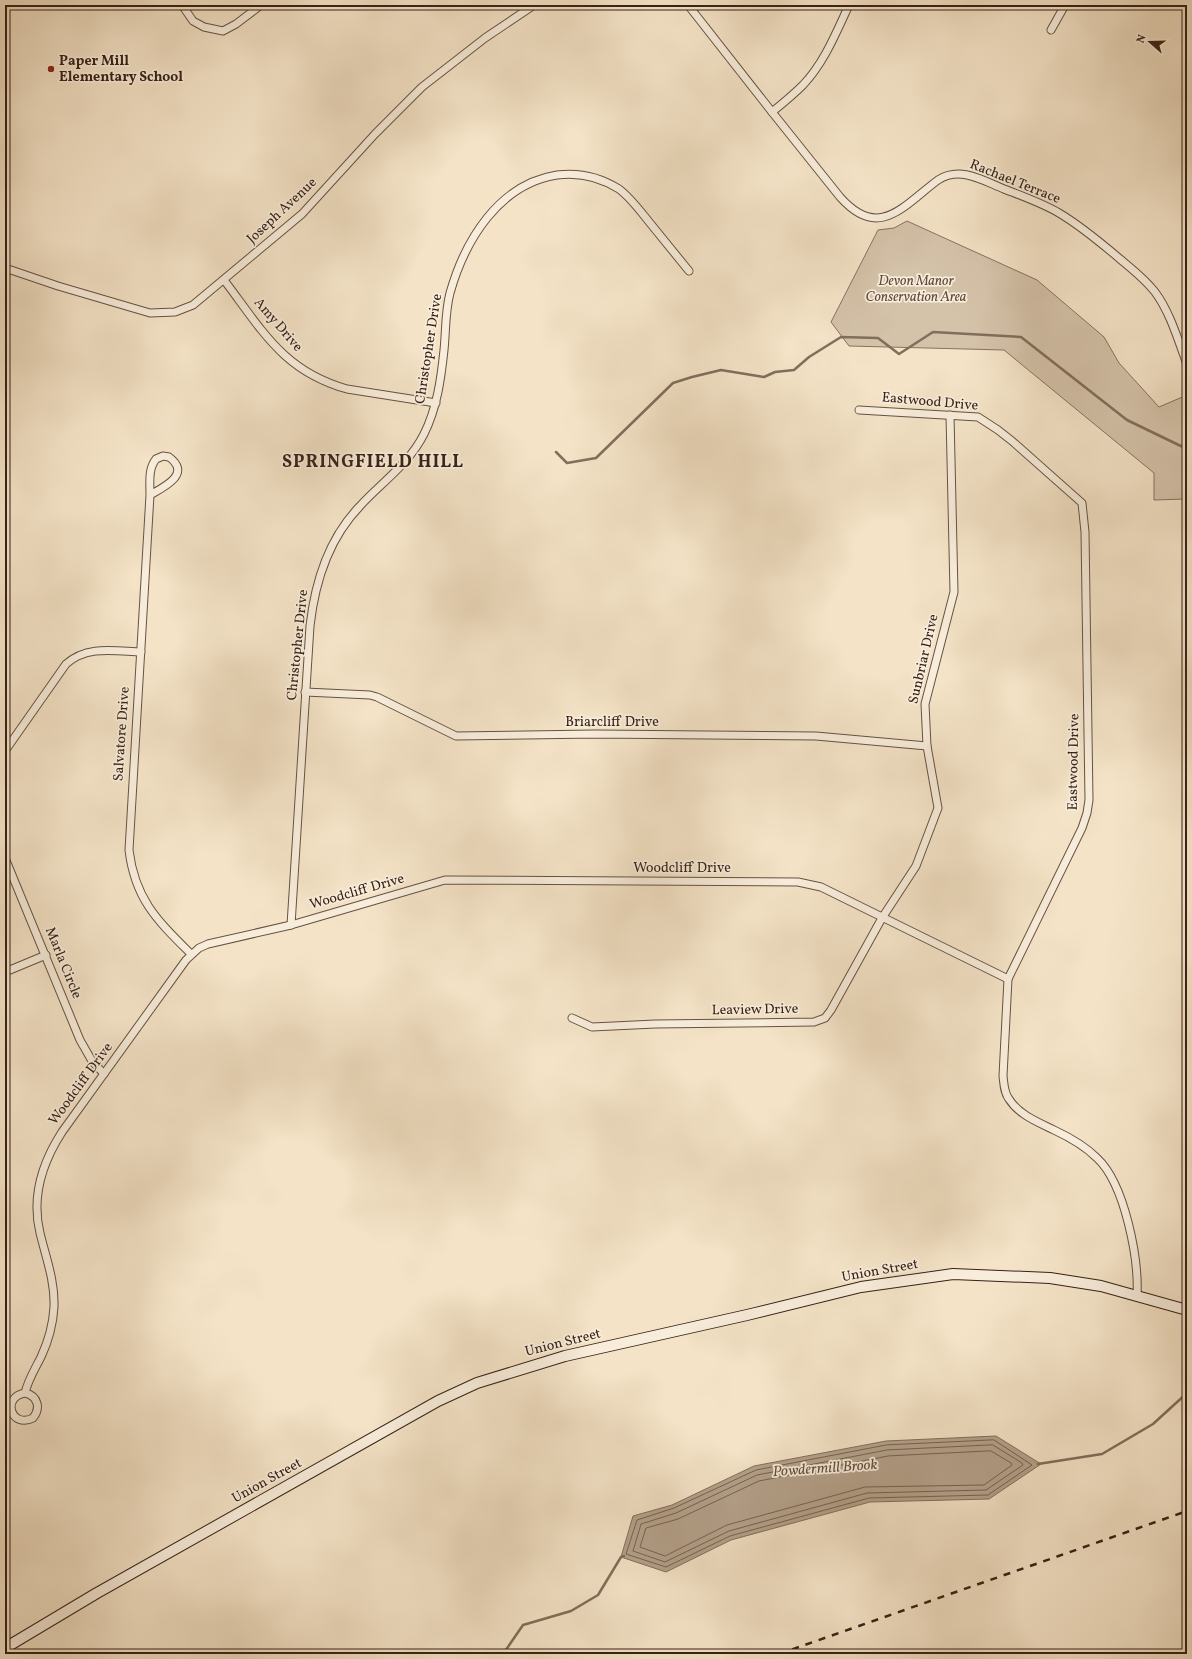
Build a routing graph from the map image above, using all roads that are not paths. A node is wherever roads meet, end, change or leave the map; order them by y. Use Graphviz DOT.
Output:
graph roads {
  1 [pos="182,5"];
  2 [pos="261,5"];
  3 [pos="534,5"];
  4 [pos="688,5"];
  5 [pos="849,5"];
  6 [pos="1065,5"];
  7 [pos="1050,30"];
  8 [pos="772,112"];
  9 [pos="5,268"];
  10 [pos="688,271"];
  11 [pos="224,280"];
  12 [pos="1187,364"];
  13 [pos="436,402"];
  14 [pos="859,410"];
  15 [pos="950,415"];
  16 [pos="150,495"];
  17 [pos="140,652"];
  18 [pos="305,692"];
  19 [pos="927,746"];
  20 [pos="5,751"];
  21 [pos="5,858"];
  22 [pos="882,918"];
  23 [pos="291,925"];
  24 [pos="191,954"];
  25 [pos="46,955"];
  26 [pos="5,972"];
  27 [pos="1008,979"];
  28 [pos="572,1018"];
  29 [pos="104,1074"];
  30 [pos="1137,1296"];
  31 [pos="1187,1310"];
  32 [pos="25,1394"];
  33 [pos="5,1648"];
  1 -- 2 [label="street"];
  3 -- 11 [label="street, Joseph Avenue"];
  4 -- 8 [label="street, Rachael Terrace"];
  5 -- 8 [label="street"];
  6 -- 7 [label="street"];
  8 -- 12 [label="street, Rachael Terrace"];
  9 -- 11 [label="street, Joseph Avenue"];
  10 -- 13 [label="street, Christopher Drive"];
  11 -- 13 [label="street, Amy Drive"];
  13 -- 18 [label="street, Christopher Drive"];
  14 -- 15 [label="street, Eastwood Drive"];
  15 -- 19 [label="street, Sunbriar Drive"];
  15 -- 27 [label="street, Eastwood Drive"];
  16 -- 16 [label="street, Salvatore Drive"];
  16 -- 17 [label="street, Salvatore Drive"];
  17 -- 20 [label="street"];
  17 -- 24 [label="street, Salvatore Drive"];
  18 -- 19 [label="street, Briarcliff Drive"];
  18 -- 23 [label="street, Christopher Drive"];
  19 -- 22 [label="street, Sunbriar Drive"];
  21 -- 25 [label="street, Marla Circle"];
  22 -- 23 [label="street, Woodcliff Drive"];
  22 -- 27 [label="street, Woodcliff Drive"];
  22 -- 28 [label="street, Leaview Drive"];
  23 -- 24 [label="street, Woodcliff Drive"];
  24 -- 29 [label="street, Woodcliff Drive"];
  25 -- 26 [label="street"];
  25 -- 29 [label="street, Marla Circle"];
  27 -- 30 [label="street, Eastwood Drive"];
  29 -- 32 [label="street, Woodcliff Drive"];
  30 -- 31 [label="main road, Union Street"];
  30 -- 33 [label="main road, Union Street"];
}
